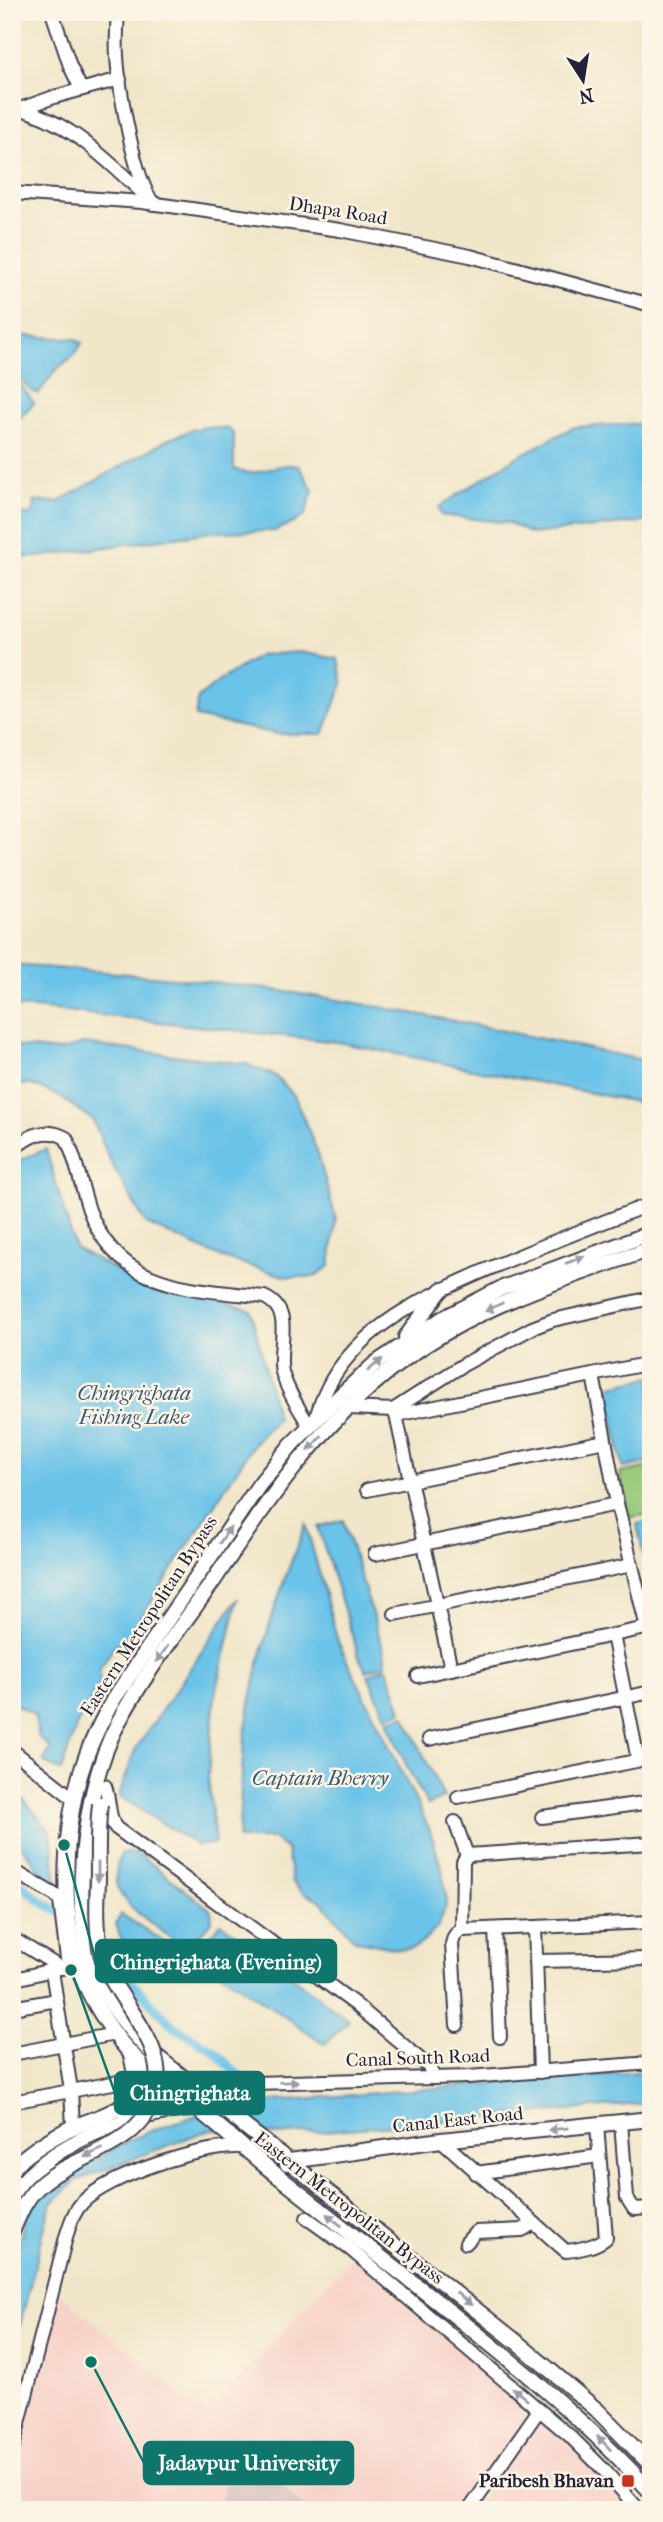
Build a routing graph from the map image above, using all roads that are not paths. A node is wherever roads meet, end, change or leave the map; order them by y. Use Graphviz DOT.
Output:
graph roads {
  1 [pos="52,12"];
  2 [pos="118,12"];
  3 [pos="120,79"];
  4 [pos="81,89"];
  5 [pos="16,108"];
  6 [pos="12,193"];
  7 [pos="152,202"];
  8 [pos="651,305"];
  9 [pos="12,1150"];
  10 [pos="651,1204"];
  11 [pos="651,1233"];
  12 [pos="651,1249"];
  13 [pos="441,1290"];
  14 [pos="651,1298"];
  15 [pos="399,1346"];
  16 [pos="651,1363"];
  17 [pos="593,1375"];
  18 [pos="349,1408"];
  19 [pos="394,1413"];
  20 [pos="312,1424"];
  21 [pos="605,1441"];
  22 [pos="411,1481"];
  23 [pos="367,1490"];
  24 [pos="617,1504"];
  25 [pos="424,1545"];
  26 [pos="375,1554"];
  27 [pos="632,1565"];
  28 [pos="437,1605"];
  29 [pos="395,1614"];
  30 [pos="649,1627"];
  31 [pos="613,1635"];
  32 [pos="452,1669"];
  33 [pos="418,1676"];
  34 [pos="651,1692"];
  35 [pos="626,1698"];
  36 [pos="126,1708"];
  37 [pos="429,1739"];
  38 [pos="12,1750"];
  39 [pos="644,1759"];
  40 [pos="105,1786"];
  41 [pos="458,1797"];
  42 [pos="73,1802"];
  43 [pos="651,1802"];
  44 [pos="96,1803"];
  45 [pos="542,1817"];
  46 [pos="455,1822"];
  47 [pos="651,1843"];
  48 [pos="467,1855"];
  49 [pos="12,1870"];
  50 [pos="651,1922"];
  51 [pos="535,1927"];
  52 [pos="495,1928"];
  53 [pos="462,1930"];
  54 [pos="12,1938"];
  55 [pos="68,1940"];
  56 [pos="651,1959"];
  57 [pos="536,1961"];
  58 [pos="65,1967"];
  59 [pos="12,1980"];
  60 [pos="57,2000"];
  61 [pos="12,2008"];
  62 [pos="457,2025"];
  63 [pos="115,2034"];
  64 [pos="500,2037"];
  65 [pos="65,2045"];
  66 [pos="130,2051"];
  67 [pos="12,2054"];
  68 [pos="651,2063"];
  69 [pos="540,2072"];
  70 [pos="435,2078"];
  71 [pos="134,2079"];
  72 [pos="71,2090"];
  73 [pos="178,2096"];
  74 [pos="207,2097"];
  75 [pos="12,2102"];
  76 [pos="199,2111"];
  77 [pos="99,2118"];
  78 [pos="651,2119"];
  79 [pos="621,2123"];
  80 [pos="597,2124"];
  81 [pos="72,2127"];
  82 [pos="441,2140"];
  83 [pos="235,2143"];
  84 [pos="28,2155"];
  85 [pos="599,2156"];
  86 [pos="12,2158"];
  87 [pos="290,2161"];
  88 [pos="12,2169"];
  89 [pos="476,2173"];
  90 [pos="276,2175"];
  91 [pos="12,2193"];
  92 [pos="651,2208"];
  93 [pos="307,2218"];
  94 [pos="534,2223"];
  95 [pos="12,2232"];
  96 [pos="363,2243"];
  97 [pos="466,2243"];
  98 [pos="427,2313"];
  99 [pos="539,2410"];
  100 [pos="12,2451"];
  101 [pos="651,2465"];
  102 [pos="651,2492"];
  103 [pos="468,2510"];
  104 [pos="639,2510"];
  1 -- 4 [label="street"];
  2 -- 3 [label="street"];
  3 -- 4 [label="street"];
  3 -- 7 [label="street"];
  4 -- 5 [label="street"];
  5 -- 7 [label="street"];
  6 -- 7 [label="street, Dhapa Road"];
  7 -- 8 [label="street, Dhapa Road"];
  9 -- 20 [label="street"];
  10 -- 13 [label="street"];
  15 -- 11 [label="main road, Eastern Metropolitan Bypass, one-way"];
  12 -- 18 [label="main road, Eastern Metropolitan Bypass, one-way"];
  13 -- 15 [label="main road"];
  13 -- 20 [label="street"];
  14 -- 19 [label="street"];
  20 -- 15 [label="main road, Eastern Metropolitan Bypass, one-way"];
  16 -- 17 [label="street"];
  17 -- 19 [label="street"];
  17 -- 21 [label="street"];
  18 -- 19 [label="street"];
  18 -- 36 [label="main road, Eastern Metropolitan Bypass, one-way"];
  19 -- 22 [label="street"];
  42 -- 20 [label="main road, Eastern Metropolitan Bypass, one-way"];
  21 -- 22 [label="street"];
  21 -- 24 [label="street"];
  22 -- 23 [label="street"];
  22 -- 25 [label="street"];
  24 -- 25 [label="street"];
  24 -- 27 [label="street"];
  25 -- 26 [label="street"];
  25 -- 28 [label="street"];
  27 -- 28 [label="street"];
  27 -- 30 [label="street"];
  28 -- 29 [label="street"];
  28 -- 32 [label="street"];
  30 -- 31 [label="street"];
  31 -- 32 [label="street"];
  31 -- 35 [label="street"];
  32 -- 33 [label="street"];
  34 -- 35 [label="street"];
  35 -- 37 [label="street"];
  35 -- 39 [label="street"];
  36 -- 40 [label="main road, Eastern Metropolitan Bypass"];
  36 -- 44 [label="main road, Eastern Metropolitan Bypass"];
  38 -- 42 [label="street"];
  39 -- 41 [label="street"];
  40 -- 44 [label="main road, Eastern Metropolitan Bypass"];
  40 -- 70 [label="street"];
  42 -- 55 [label="main road, Eastern Metropolitan Bypass"];
  43 -- 45 [label="street"];
  44 -- 74 [label="main road, Eastern Metropolitan Bypass"];
  44 -- 95 [label="main road, one-way, bridge"];
  46 -- 48 [label="street"];
  47 -- 48 [label="street"];
  48 -- 53 [label="street"];
  49 -- 55 [label="street"];
  50 -- 51 [label="street"];
  51 -- 52 [label="street"];
  51 -- 57 [label="street"];
  52 -- 53 [label="street"];
  52 -- 64 [label="street"];
  53 -- 62 [label="street"];
  54 -- 58 [label="street"];
  55 -- 58 [label="main road, Eastern Metropolitan Bypass"];
  56 -- 57 [label="street"];
  57 -- 69 [label="street"];
  58 -- 59 [label="street"];
  58 -- 60 [label="street"];
  58 -- 63 [label="main road, Eastern Metropolitan Bypass"];
  60 -- 61 [label="street"];
  60 -- 65 [label="street"];
  63 -- 65 [label="street"];
  63 -- 66 [label="main road, Eastern Metropolitan Bypass"];
  65 -- 67 [label="street"];
  65 -- 72 [label="street"];
  66 -- 71 [label="main road"];
  66 -- 73 [label="main road, Eastern Metropolitan Bypass"];
  68 -- 69 [label="street, Canal South Road"];
  69 -- 70 [label="street, Canal South Road"];
  74 -- 70 [label="street, Canal South Road, one-way"];
  71 -- 72 [label="street"];
  71 -- 77 [label="main road"];
  72 -- 75 [label="street"];
  72 -- 81 [label="street"];
  73 -- 74 [label="main road"];
  73 -- 76 [label="main road, Eastern Metropolitan Bypass"];
  73 -- 77 [label="main road"];
  74 -- 76 [label="main road, Canal South Road"];
  74 -- 87 [label="main road, Eastern Metropolitan Bypass"];
  76 -- 83 [label="main road, Eastern Metropolitan Bypass"];
  76 -- 91 [label="main road"];
  77 -- 81 [label="main road"];
  78 -- 79 [label="main road, Canal East Road"];
  79 -- 80 [label="main road, Canal East Road"];
  79 -- 92 [label="street"];
  80 -- 82 [label="main road, Canal East Road, one-way"];
  80 -- 85 [label="street"];
  81 -- 84 [label="main road"];
  82 -- 87 [label="main road, Canal East Road"];
  82 -- 89 [label="street"];
  83 -- 90 [label="main road, Eastern Metropolitan Bypass"];
  83 -- 100 [label="street"];
  84 -- 86 [label="main road"];
  84 -- 88 [label="main road"];
  85 -- 89 [label="street"];
  85 -- 94 [label="street"];
  87 -- 90 [label="main road"];
  87 -- 101 [label="main road, Eastern Metropolitan Bypass, one-way"];
  89 -- 94 [label="street"];
  96 -- 90 [label="main road, Eastern Metropolitan Bypass, one-way"];
  93 -- 98 [label="street"];
  94 -- 97 [label="street"];
  96 -- 98 [label="street"];
  102 -- 96 [label="main road, Eastern Metropolitan Bypass, one-way"];
  99 -- 98 [label="street, one-way"];
  99 -- 103 [label="street"];
  99 -- 104 [label="street"];
}
